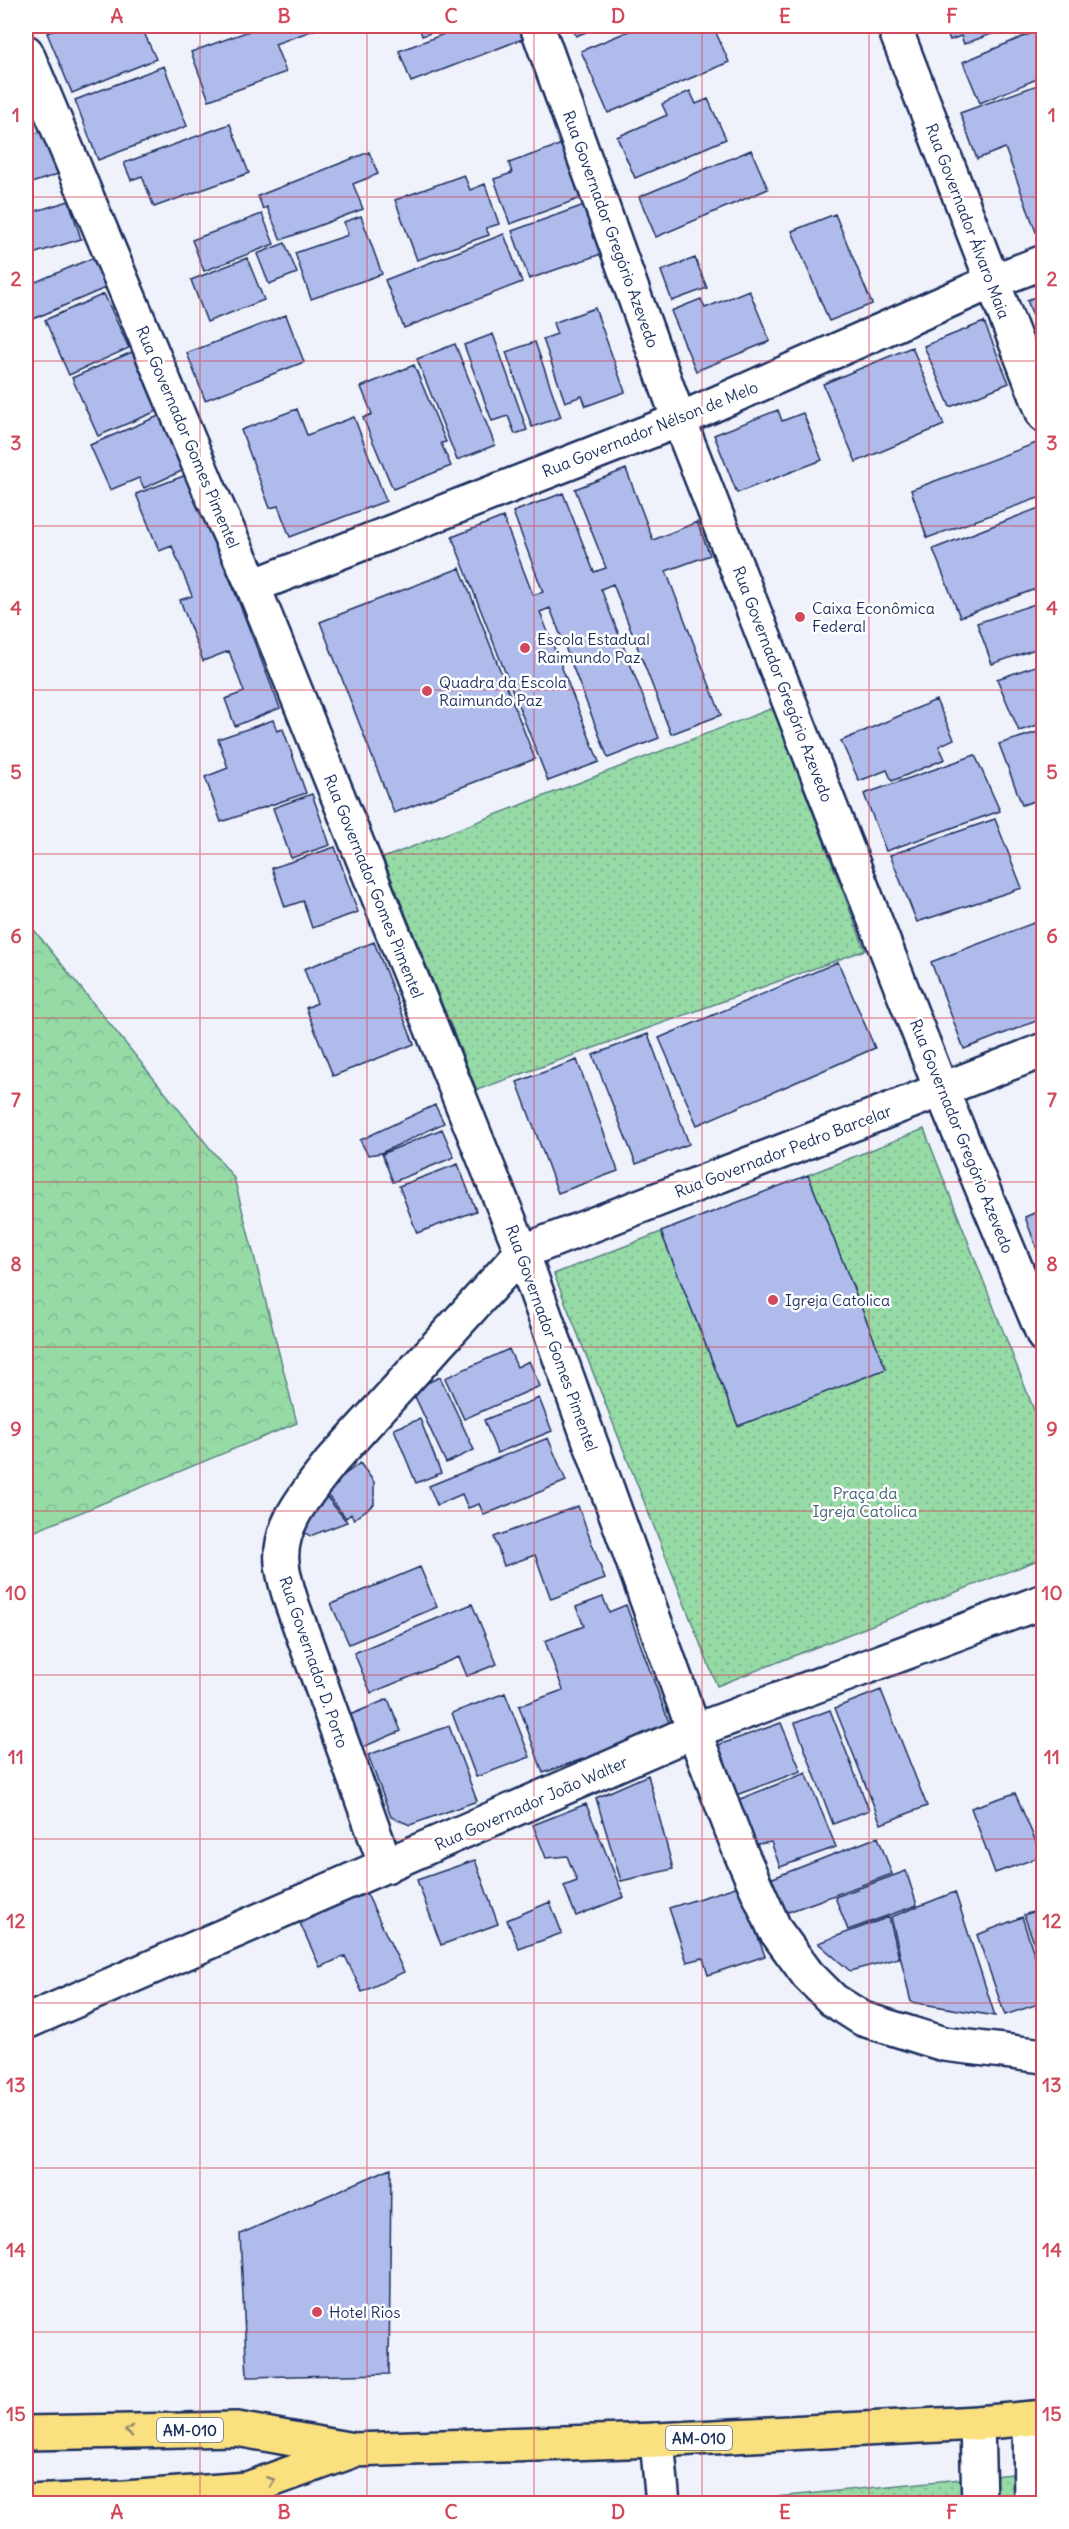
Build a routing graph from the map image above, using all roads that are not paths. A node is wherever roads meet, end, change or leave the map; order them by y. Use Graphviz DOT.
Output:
graph roads {
  1 [pos="537,26"];
  2 [pos="894,26"];
  3 [pos="26,52"];
  4 [pos="1044,262"];
  5 [pos="991,282"];
  6 [pos="1044,415"];
  7 [pos="679,420"];
  8 [pos="253,586"];
  9 [pos="1044,1050"];
  10 [pos="941,1089"];
  11 [pos="522,1252"];
  12 [pos="1044,1336"];
  13 [pos="1044,1600"];
  14 [pos="694,1731"];
  15 [pos="386,1866"];
  16 [pos="26,2022"];
  17 [pos="1044,2056"];
  18 [pos="1037,2418"];
  19 [pos="977,2423"];
  20 [pos="26,2433"];
  21 [pos="657,2440"];
  22 [pos="353,2450"];
  23 [pos="26,2502"];
  24 [pos="663,2504"];
  25 [pos="979,2504"];
  26 [pos="1031,2504"];
  1 -- 7 [label="street, Rua Governador Gregório Azevedo"];
  2 -- 5 [label="street, Rua Governador Álvaro Maia"];
  3 -- 8 [label="street, Rua Governador Gomes Pimentel"];
  4 -- 5 [label="street, Rua Governador Nélson de Melo"];
  5 -- 6 [label="street, Rua Governador Álvaro Maia"];
  5 -- 7 [label="street, Rua Governador Nélson de Melo"];
  7 -- 8 [label="street, Rua Governador Nélson de Melo"];
  7 -- 10 [label="street, Rua Governador Gregório Azevedo"];
  8 -- 11 [label="street, Rua Governador Gomes Pimentel"];
  9 -- 10 [label="street, Rua Governador Pedro Barcelar"];
  10 -- 11 [label="street, Rua Governador Pedro Barcelar"];
  10 -- 12 [label="street, Rua Governador Gregório Azevedo"];
  11 -- 14 [label="street, Rua Governador Gomes Pimentel"];
  11 -- 15 [label="street, Rua Governador D. Porto"];
  13 -- 14 [label="street, Rua Governador João Walter"];
  14 -- 15 [label="street, Rua Governador João Walter"];
  14 -- 17 [label="street, Rua Governador Gomes Pimentel"];
  15 -- 16 [label="street, Rua Governador João Walter"];
  18 -- 19 [label="main road, AM-010"];
  18 -- 26 [label="street"];
  19 -- 21 [label="main road, AM-010"];
  19 -- 25 [label="street"];
  22 -- 20 [label="main road, AM-010, one-way"];
  21 -- 22 [label="main road, AM-010"];
  21 -- 24 [label="street"];
  23 -- 22 [label="main road, AM-010, one-way"];
}
